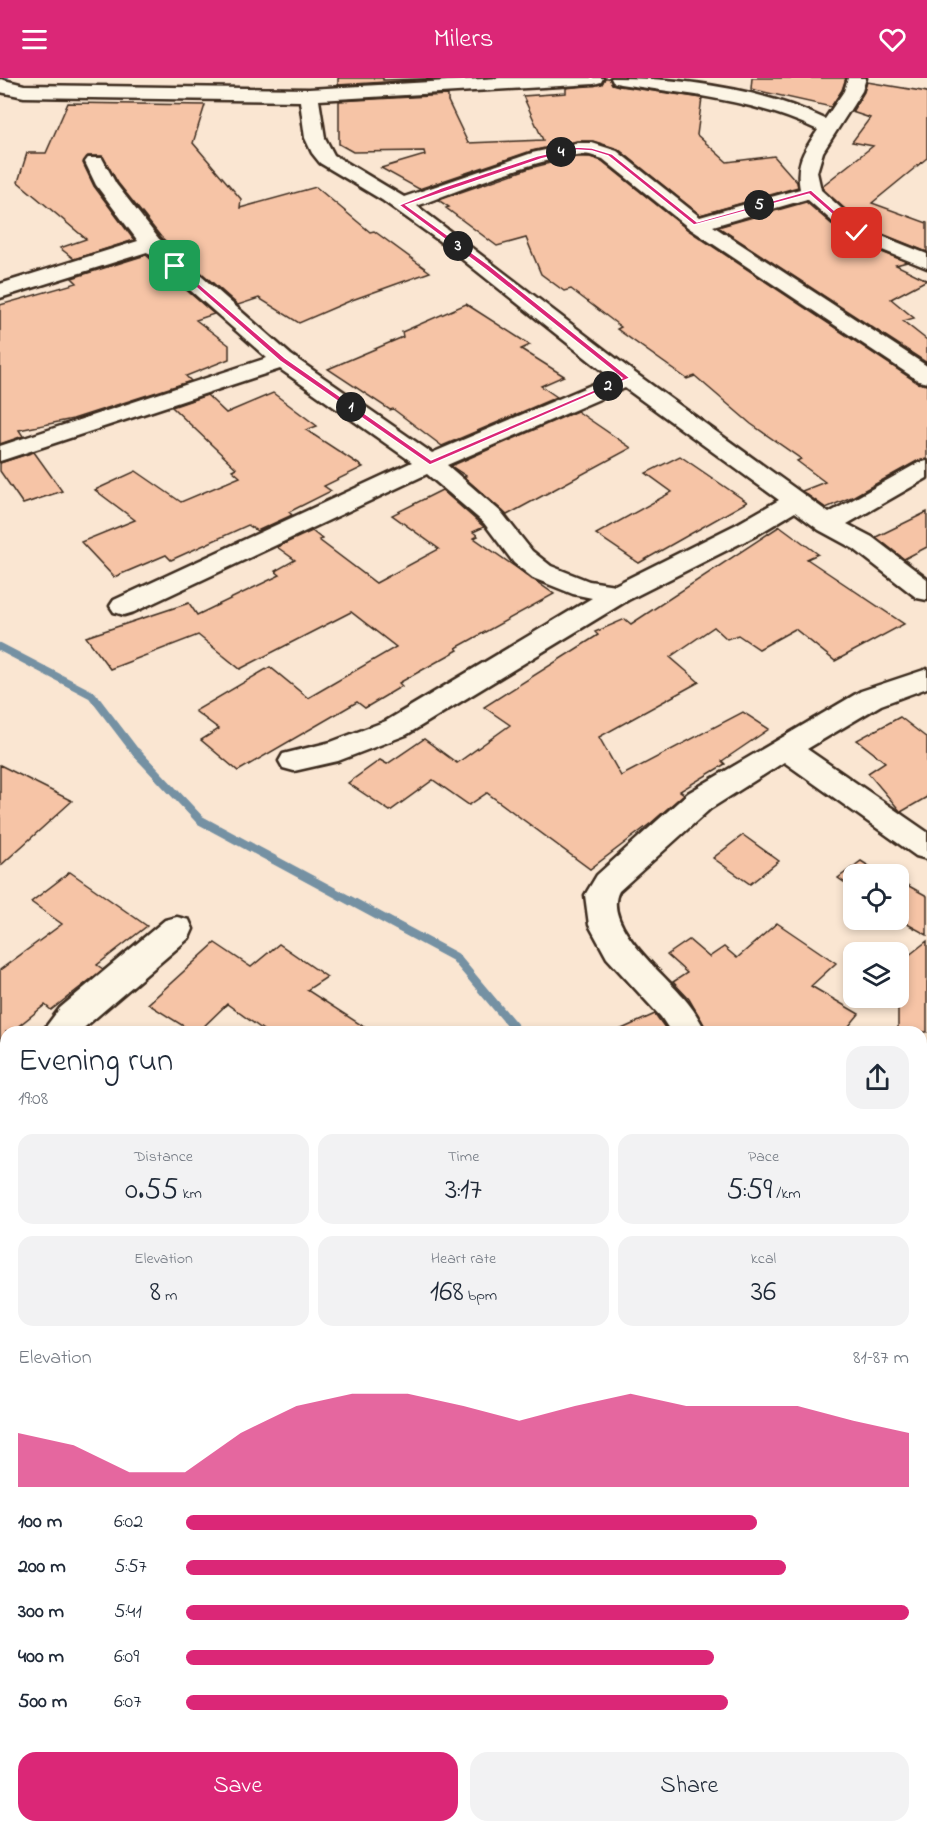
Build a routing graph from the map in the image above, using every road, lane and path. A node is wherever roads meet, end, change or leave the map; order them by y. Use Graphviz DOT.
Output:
graph roads {
  1 [pos="594,78"];
  2 [pos="620,78"];
  3 [pos="857,78"];
  4 [pos="536,79"];
  5 [pos="0,85"];
  6 [pos="174,86"];
  7 [pos="309,95"];
  8 [pos="827,127"];
  9 [pos="95,162"];
  10 [pos="811,192"];
  11 [pos="402,205"];
  12 [pos="696,224"];
  13 [pos="151,244"];
  14 [pos="927,261"];
  15 [pos="0,291"];
  16 [pos="283,360"];
  17 [pos="927,375"];
  18 [pos="627,378"];
  19 [pos="0,454"];
  20 [pos="430,463"];
  21 [pos="927,468"];
  22 [pos="795,501"];
  23 [pos="828,524"];
  24 [pos="927,592"];
  25 [pos="618,594"];
  26 [pos="124,606"];
  27 [pos="927,678"];
  28 [pos="784,748"];
  29 [pos="294,761"];
  30 [pos="927,848"];
  31 [pos="177,929"];
  32 [pos="64,1026"];
  33 [pos="685,1026"];
  1 -- 4 [label="street"];
  2 -- 8 [label="street"];
  3 -- 8 [label="street"];
  4 -- 7 [label="street"];
  5 -- 6 [label="street"];
  6 -- 7 [label="street"];
  7 -- 11 [label="street"];
  8 -- 10 [label="street"];
  9 -- 13 [label="street"];
  10 -- 12 [label="street"];
  10 -- 14 [label="street"];
  11 -- 12 [label="street"];
  11 -- 18 [label="street"];
  12 -- 17 [label="street"];
  13 -- 15 [label="street"];
  13 -- 16 [label="street"];
  16 -- 19 [label="street"];
  16 -- 20 [label="street"];
  18 -- 20 [label="street"];
  18 -- 22 [label="street"];
  20 -- 25 [label="street"];
  20 -- 26 [label="street"];
  21 -- 23 [label="street"];
  22 -- 23 [label="street"];
  22 -- 25 [label="street"];
  23 -- 24 [label="street"];
  25 -- 29 [label="street"];
  27 -- 28 [label="street"];
  28 -- 30 [label="street"];
  28 -- 33 [label="street"];
  31 -- 32 [label="street"];
}
